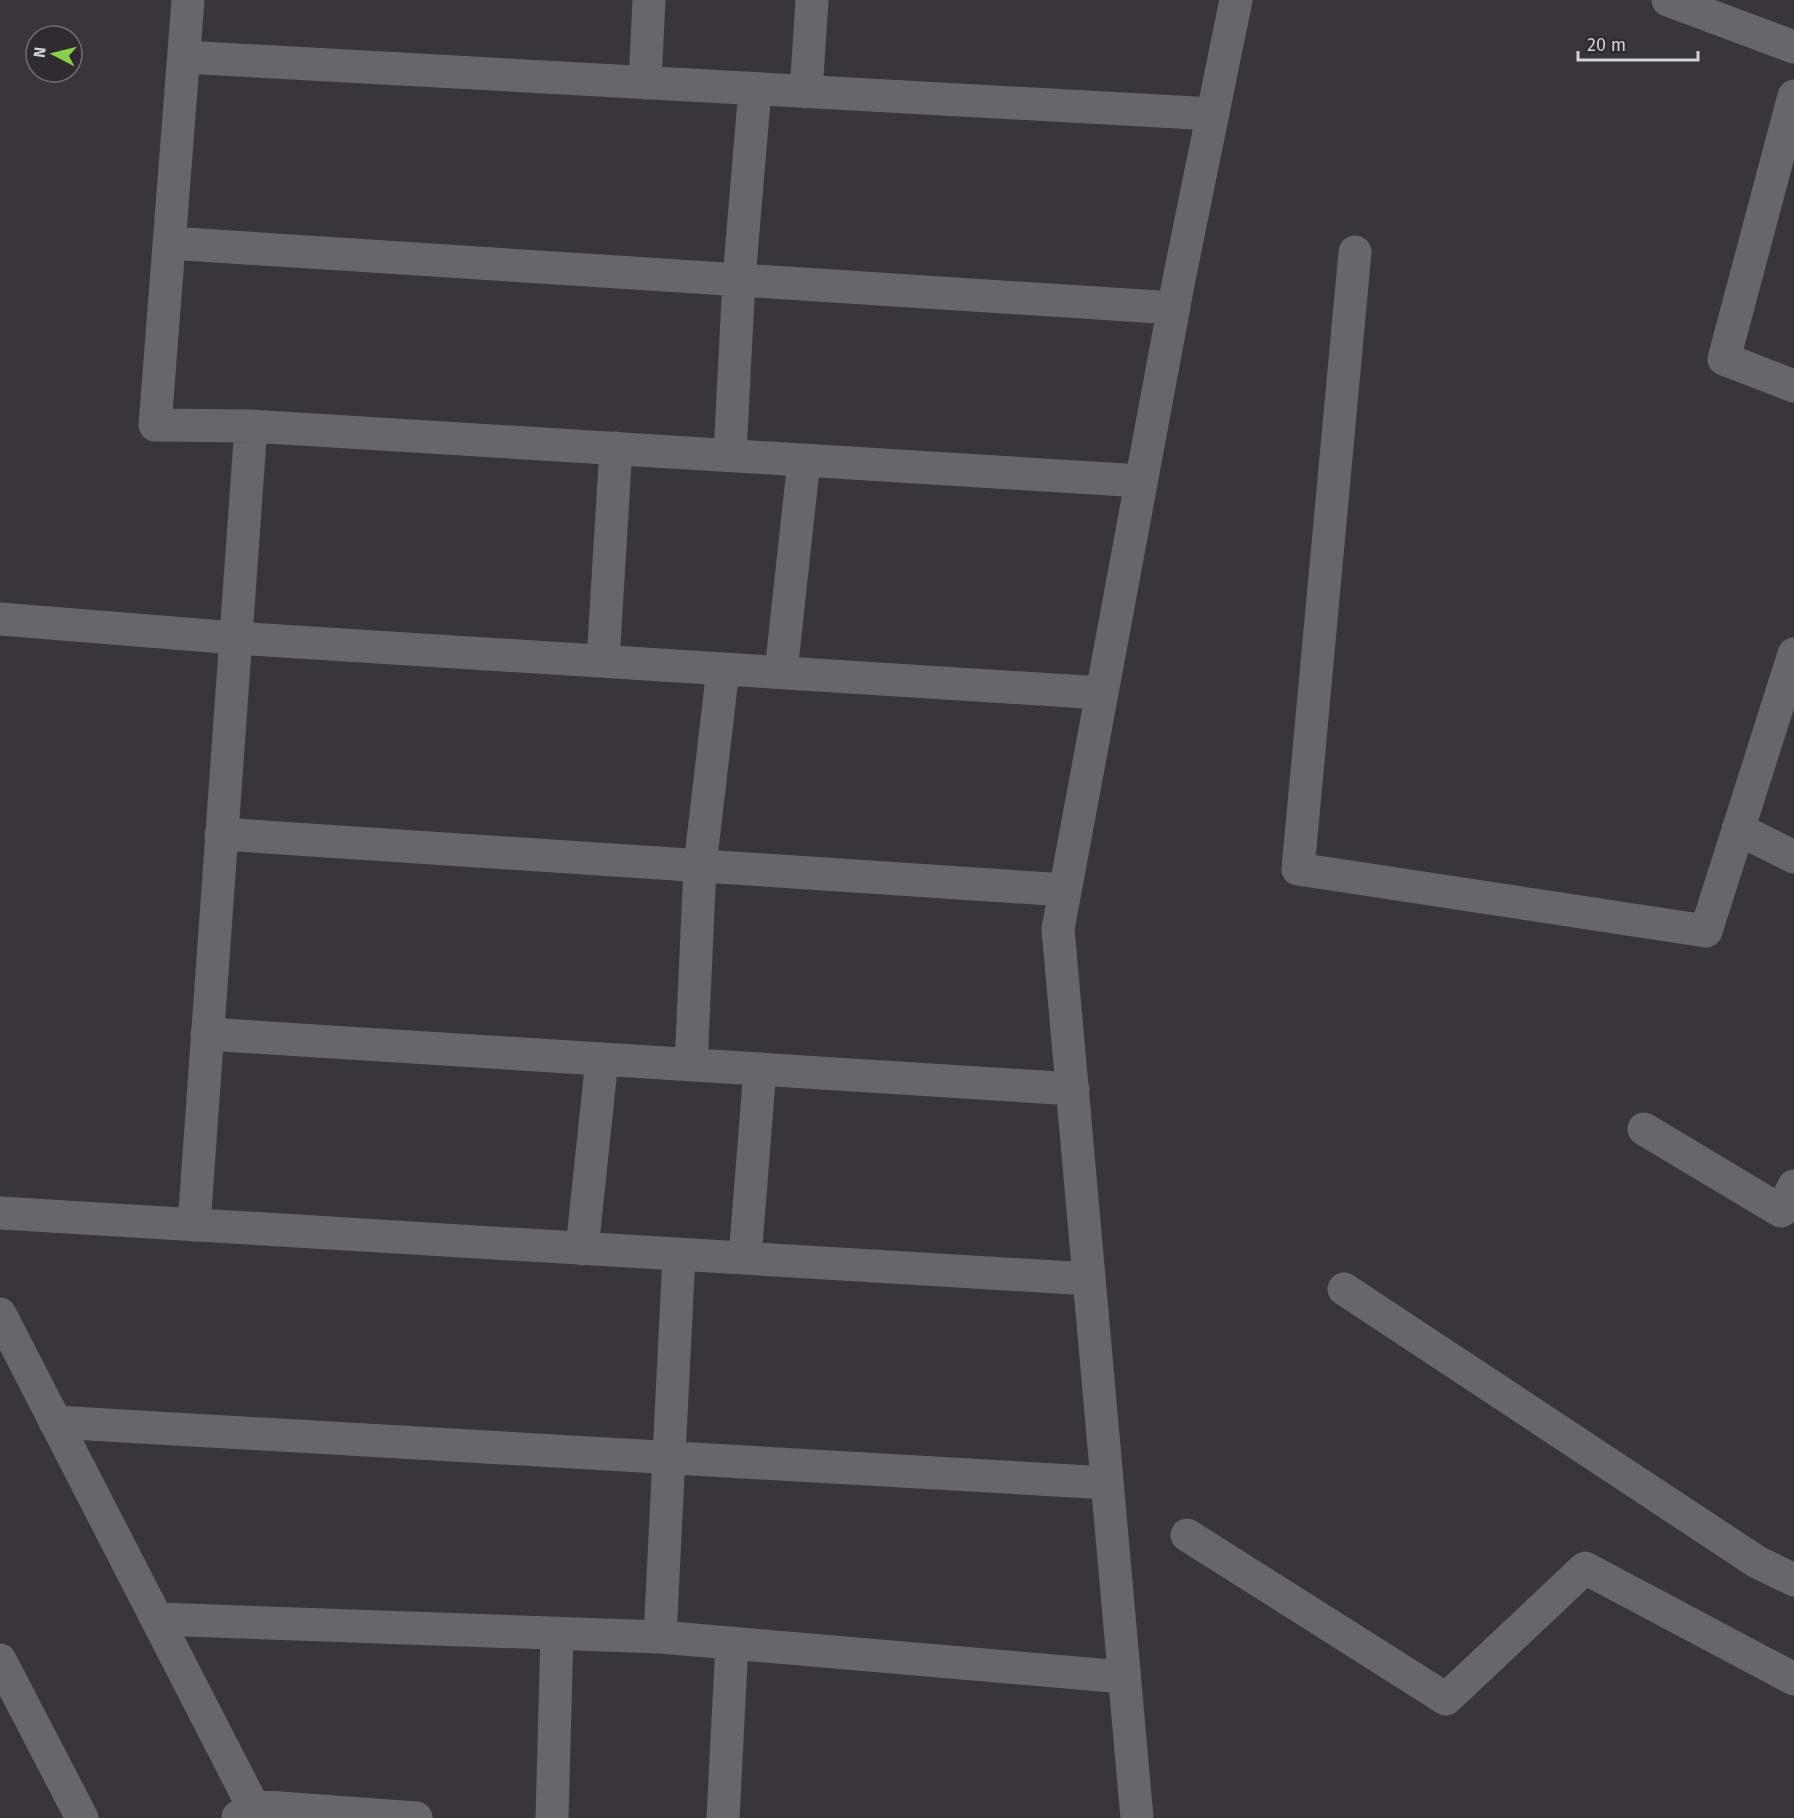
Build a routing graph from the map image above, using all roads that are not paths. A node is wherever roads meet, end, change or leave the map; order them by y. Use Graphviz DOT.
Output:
graph roads {
  1 [pos="188,0"];
  2 [pos="649,0"];
  3 [pos="812,0"];
  4 [pos="1236,0"];
  5 [pos="1668,0"];
  6 [pos="1794,47"];
  7 [pos="184,57"];
  8 [pos="645,83"];
  9 [pos="755,89"];
  10 [pos="806,92"];
  11 [pos="1794,96"];
  12 [pos="1213,114"];
  13 [pos="169,243"];
  14 [pos="1355,252"];
  15 [pos="739,279"];
  16 [pos="1174,308"];
  17 [pos="1794,386"];
  18 [pos="250,426"];
  19 [pos="616,448"];
  20 [pos="730,455"];
  21 [pos="804,460"];
  22 [pos="1141,481"];
  23 [pos="0,619"];
  24 [pos="235,638"];
  25 [pos="1794,654"];
  26 [pos="603,661"];
  27 [pos="723,669"];
  28 [pos="782,672"];
  29 [pos="1102,693"];
  30 [pos="1738,829"];
  31 [pos="221,834"];
  32 [pos="1794,857"];
  33 [pos="700,866"];
  34 [pos="1065,890"];
  35 [pos="207,1034"];
  36 [pos="602,1059"];
  37 [pos="691,1065"];
  38 [pos="760,1069"];
  39 [pos="1072,1089"];
  40 [pos="1644,1129"];
  41 [pos="1794,1186"];
  42 [pos="0,1213"];
  43 [pos="194,1225"];
  44 [pos="582,1249"];
  45 [pos="679,1255"];
  46 [pos="745,1258"];
  47 [pos="1089,1279"];
  48 [pos="1344,1289"];
  49 [pos="0,1314"];
  50 [pos="55,1422"];
  51 [pos="667,1457"];
  52 [pos="1107,1483"];
  53 [pos="1187,1535"];
  54 [pos="1794,1580"];
  55 [pos="157,1619"];
  56 [pos="557,1633"];
  57 [pos="660,1637"];
  58 [pos="732,1643"];
  59 [pos="0,1660"];
  60 [pos="1124,1677"];
  61 [pos="1794,1679"];
  62 [pos="249,1814"];
  63 [pos="82,1818"];
  64 [pos="416,1818"];
  65 [pos="552,1818"];
  66 [pos="723,1818"];
  67 [pos="1137,1818"];
  1 -- 7 [label="street"];
  2 -- 8 [label="street"];
  3 -- 10 [label="street"];
  4 -- 12 [label="street"];
  5 -- 6 [label="street"];
  7 -- 8 [label="street"];
  7 -- 13 [label="street"];
  8 -- 9 [label="street"];
  9 -- 10 [label="street"];
  9 -- 15 [label="street"];
  10 -- 12 [label="street"];
  11 -- 17 [label="street"];
  12 -- 16 [label="street"];
  13 -- 15 [label="street"];
  13 -- 18 [label="street"];
  14 -- 30 [label="street"];
  15 -- 16 [label="street"];
  15 -- 20 [label="street"];
  16 -- 22 [label="street"];
  18 -- 19 [label="street"];
  18 -- 24 [label="street"];
  19 -- 20 [label="street"];
  19 -- 26 [label="street"];
  20 -- 21 [label="street"];
  21 -- 22 [label="street"];
  21 -- 28 [label="street"];
  22 -- 29 [label="street"];
  23 -- 24 [label="street"];
  24 -- 26 [label="street"];
  24 -- 31 [label="street"];
  25 -- 30 [label="street"];
  26 -- 27 [label="street"];
  27 -- 28 [label="street"];
  27 -- 33 [label="street"];
  28 -- 29 [label="street"];
  29 -- 34 [label="street"];
  30 -- 32 [label="street"];
  31 -- 33 [label="street"];
  31 -- 35 [label="street"];
  33 -- 34 [label="street"];
  33 -- 37 [label="street"];
  34 -- 39 [label="street"];
  35 -- 36 [label="street"];
  35 -- 43 [label="street"];
  36 -- 37 [label="street"];
  36 -- 44 [label="street"];
  37 -- 38 [label="street"];
  38 -- 39 [label="street"];
  38 -- 46 [label="street"];
  39 -- 47 [label="street"];
  40 -- 41 [label="street"];
  42 -- 43 [label="street"];
  43 -- 44 [label="street"];
  44 -- 45 [label="street"];
  45 -- 46 [label="street"];
  45 -- 51 [label="street"];
  46 -- 47 [label="street"];
  47 -- 52 [label="street"];
  48 -- 54 [label="street"];
  49 -- 50 [label="street"];
  50 -- 51 [label="street"];
  50 -- 55 [label="street"];
  51 -- 52 [label="street"];
  51 -- 57 [label="street"];
  52 -- 60 [label="street"];
  53 -- 61 [label="street"];
  55 -- 56 [label="street"];
  55 -- 62 [label="street"];
  56 -- 57 [label="street"];
  56 -- 65 [label="street"];
  57 -- 58 [label="street"];
  58 -- 60 [label="street"];
  58 -- 66 [label="street"];
  59 -- 63 [label="street"];
  60 -- 67 [label="street"];
  62 -- 64 [label="street"];
}
